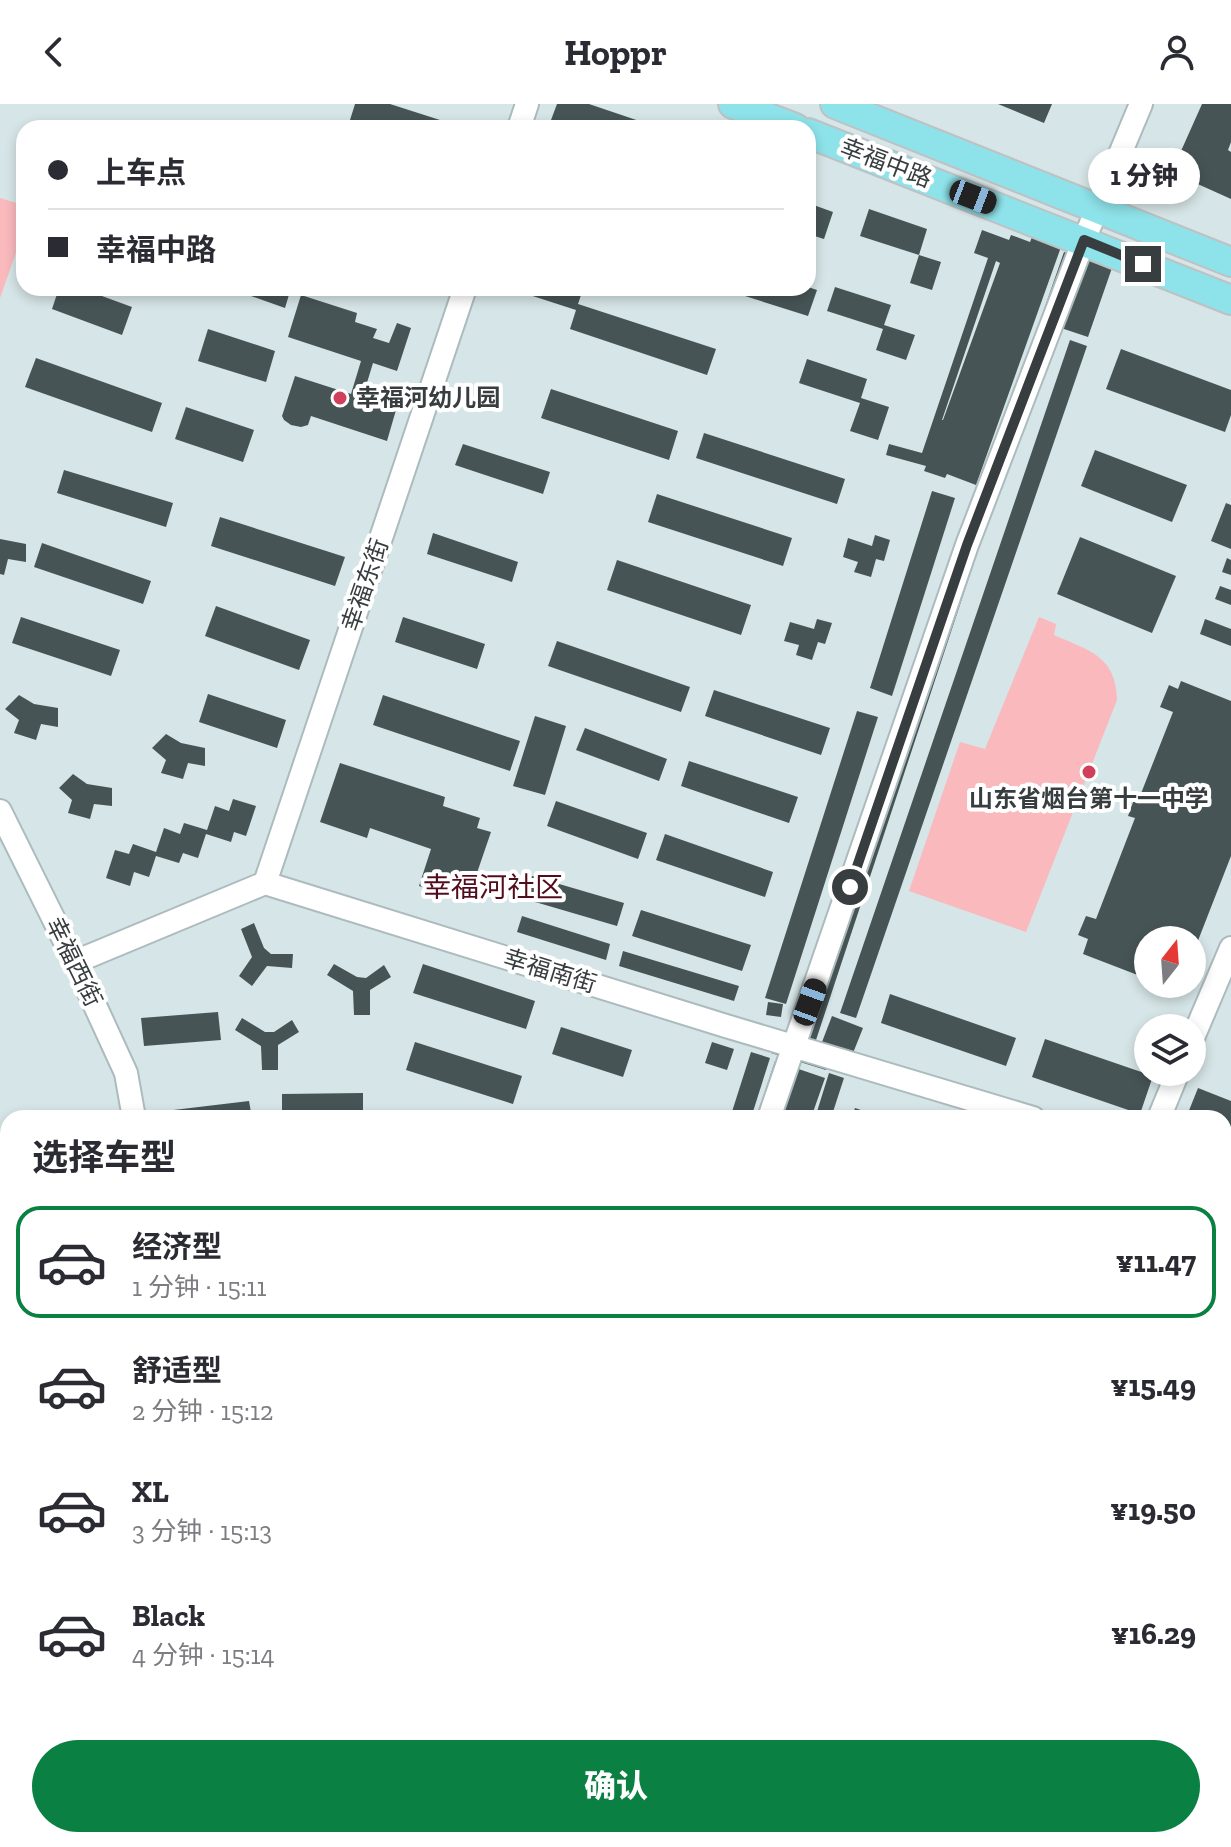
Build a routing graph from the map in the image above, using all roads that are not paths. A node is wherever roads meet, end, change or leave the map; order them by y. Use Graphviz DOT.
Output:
graph roads {
  1 [pos="733,104"];
  2 [pos="835,104"];
  3 [pos="1141,104"];
  4 [pos="774,120"];
  5 [pos="816,136"];
  6 [pos="1098,207"];
  7 [pos="1084,240"];
  8 [pos="1231,262"];
  9 [pos="462,296"];
  10 [pos="1231,300"];
  11 [pos="0,811"];
  12 [pos="265,883"];
  13 [pos="1231,948"];
  14 [pos="75,962"];
  15 [pos="1203,1014"];
  16 [pos="1172,1086"];
  17 [pos="133,1110"];
  18 [pos="772,1110"];
  19 [pos="1006,1110"];
  20 [pos="1162,1110"];
  1 -- 4 [label="main road"];
  2 -- 6 [label="main road, 幸福中路"];
  3 -- 6 [label="street"];
  5 -- 7 [label="main road, 幸福中路"];
  6 -- 7 [label="street"];
  6 -- 8 [label="main road, 幸福中路"];
  7 -- 10 [label="main road, 幸福中路"];
  7 -- 18 [label="street"];
  9 -- 12 [label="street, 幸福东街"];
  11 -- 14 [label="street, 幸福西街"];
  12 -- 14 [label="street"];
  12 -- 19 [label="street, 幸福南街"];
  13 -- 15 [label="street"];
  14 -- 17 [label="street, 幸福西街"];
  16 -- 20 [label="street"];
}
